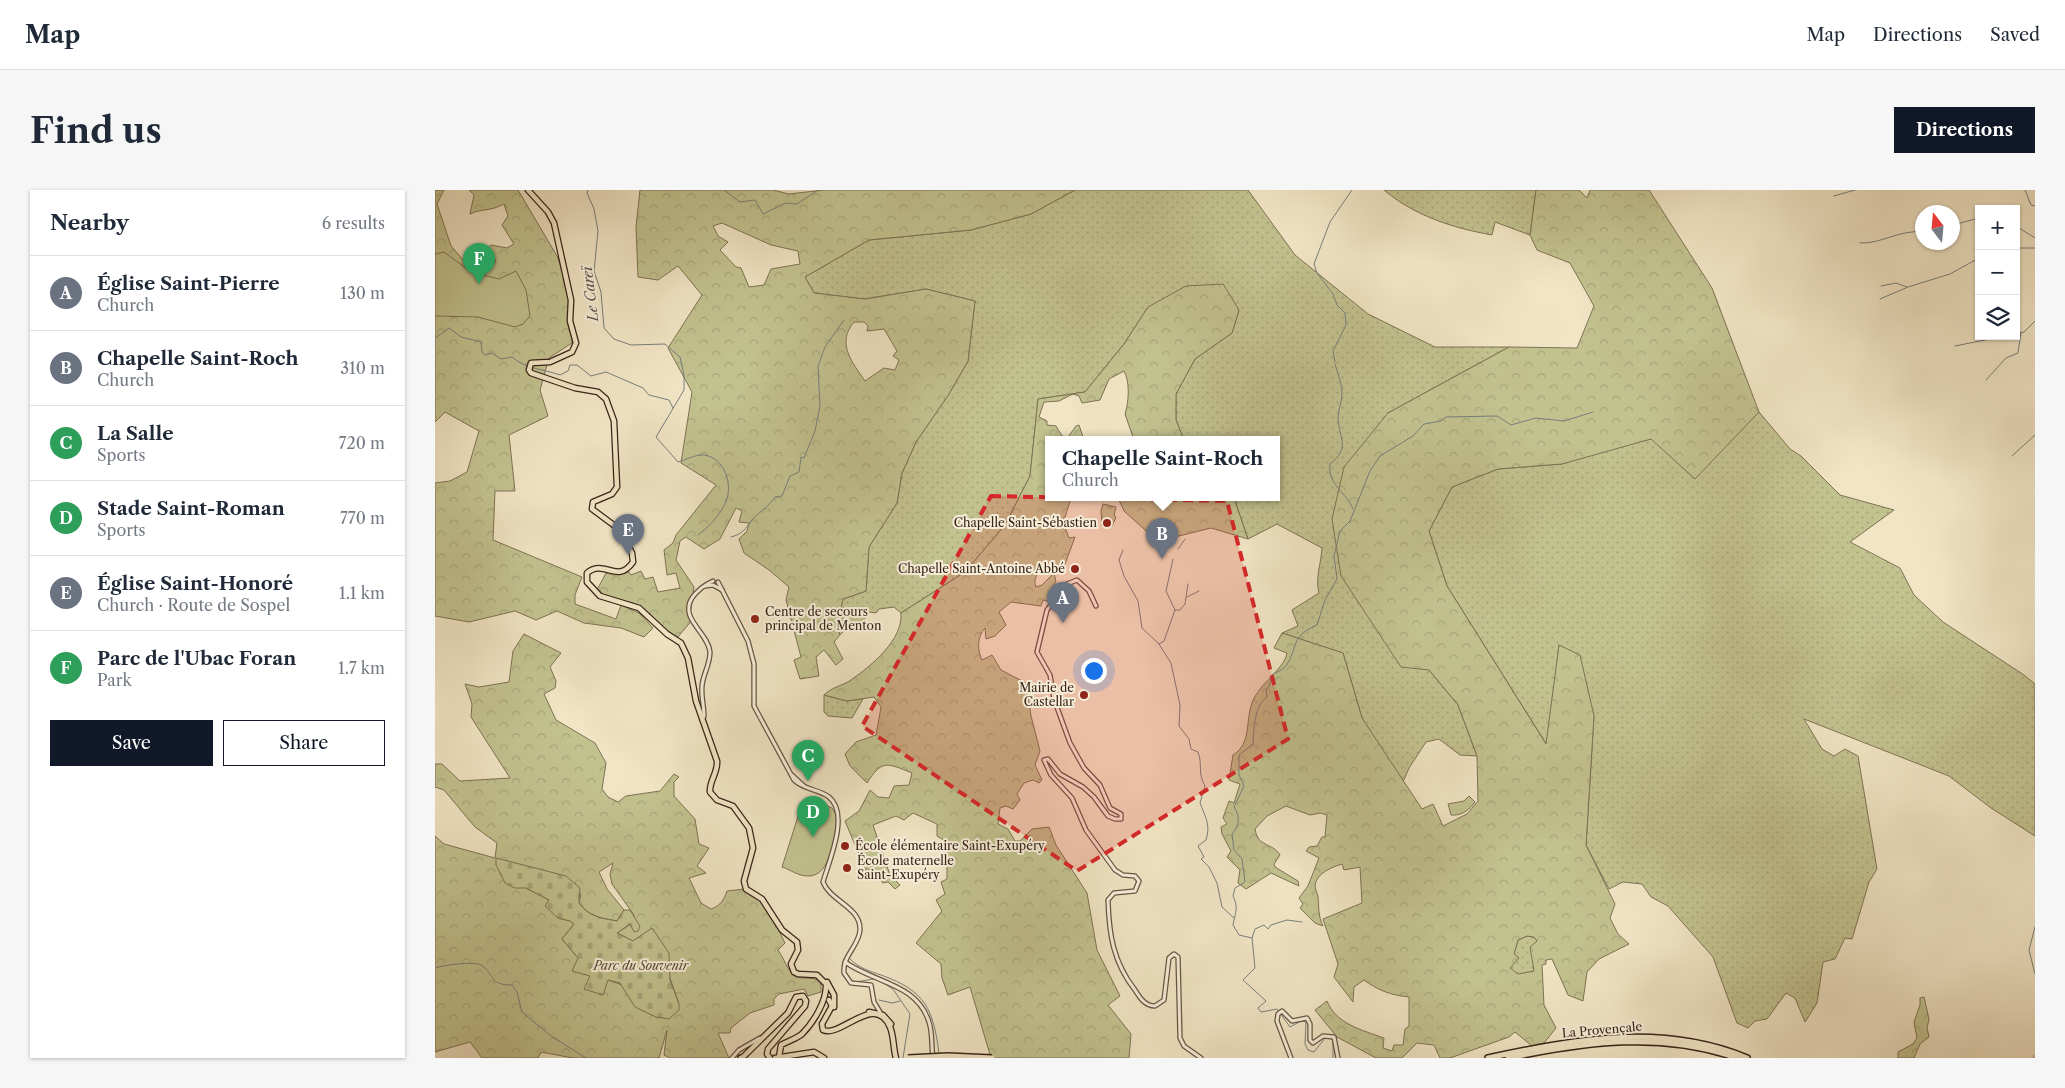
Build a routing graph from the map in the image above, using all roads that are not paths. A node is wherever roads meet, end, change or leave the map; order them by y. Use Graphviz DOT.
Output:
graph roads {
  1 [pos="528,190"];
  2 [pos="1096,606"];
  3 [pos="702,720"];
  4 [pos="845,962"];
  5 [pos="828,996"];
  6 [pos="880,1013"];
  7 [pos="761,1038"];
  8 [pos="1550,1048"];
  9 [pos="739,1050"];
  10 [pos="735,1054"];
  11 [pos="742,1057"];
  12 [pos="777,1057"];
  13 [pos="1490,1057"];
  14 [pos="732,1058"];
  15 [pos="770,1058"];
  16 [pos="824,1058"];
  17 [pos="896,1058"];
  18 [pos="908,1058"];
  19 [pos="933,1058"];
  20 [pos="992,1058"];
  21 [pos="1201,1058"];
  22 [pos="1291,1058"];
  23 [pos="1338,1058"];
  24 [pos="1508,1058"];
  25 [pos="1737,1058"];
  26 [pos="1747,1058"];
  1 -- 3 [label="main road"];
  2 -- 21 [label="street"];
  3 -- 4 [label="street"];
  3 -- 5 [label="main road"];
  4 -- 6 [label="street"];
  4 -- 19 [label="street"];
  5 -- 6 [label="main road"];
  5 -- 12 [label="main road"];
  6 -- 17 [label="main road"];
  7 -- 9 [label="street"];
  7 -- 11 [label="main road"];
  7 -- 15 [label="main road"];
  8 -- 13 [label="highway, La Provençale"];
  8 -- 24 [label="highway, La Provençale"];
  8 -- 25 [label="highway, La Provençale"];
  8 -- 26 [label="highway, La Provençale"];
  9 -- 10 [label="street"];
  9 -- 11 [label="street"];
  10 -- 11 [label="street"];
  10 -- 14 [label="street"];
  12 -- 16 [label="main road"];
  18 -- 20 [label="highway, bridge"];
  22 -- 23 [label="street"];
}
